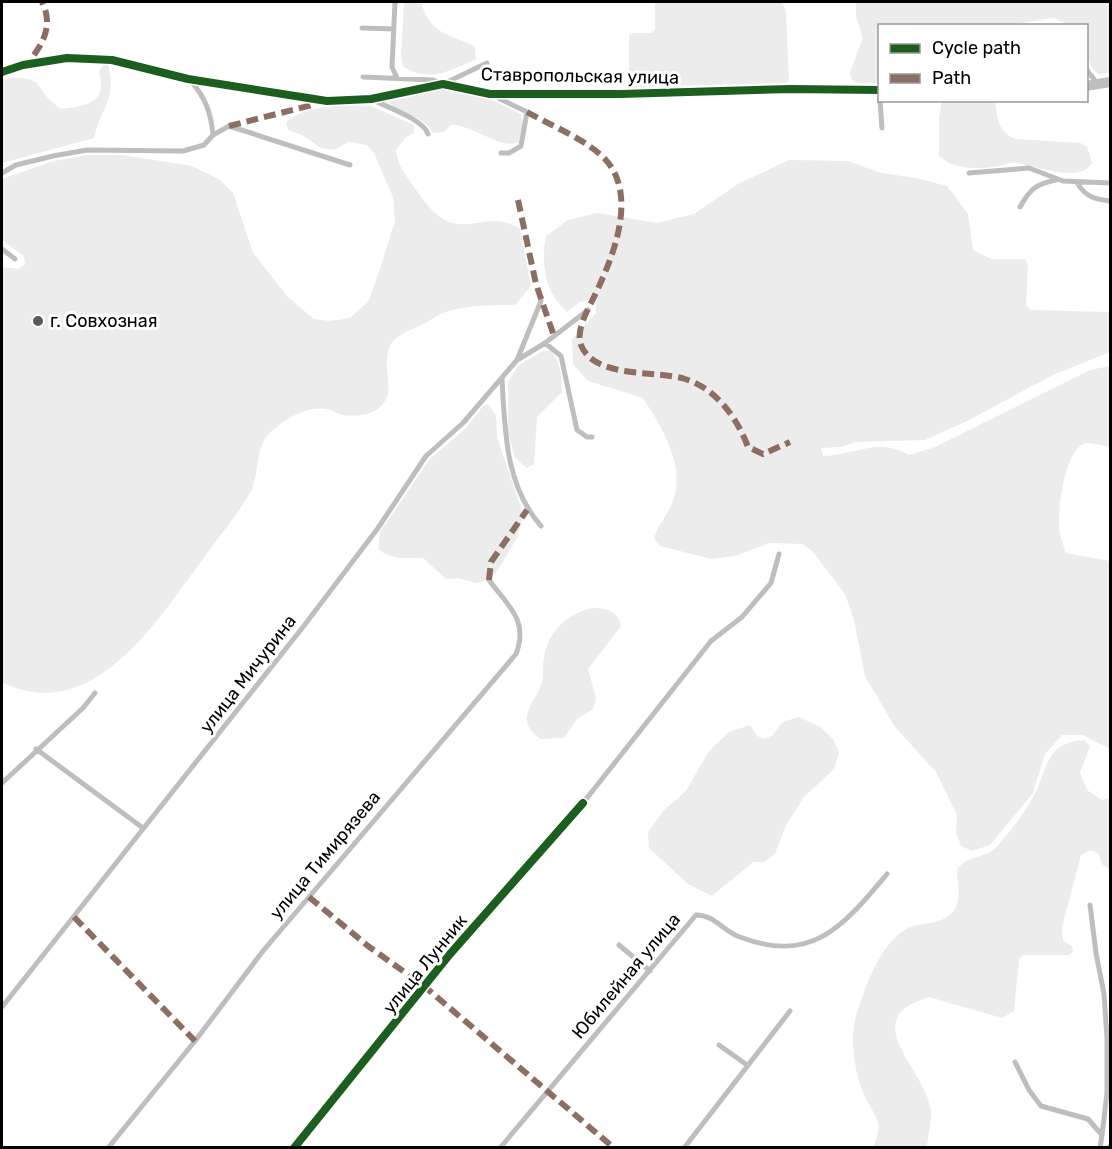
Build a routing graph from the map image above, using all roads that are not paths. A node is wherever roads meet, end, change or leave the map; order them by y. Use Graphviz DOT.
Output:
graph roads {
  1 [pos="395,2"];
  2 [pos="362,28"];
  3 [pos="393,29"];
  4 [pos="34,55"];
  5 [pos="487,63"];
  6 [pos="22,65"];
  7 [pos="2,72"];
  8 [pos="1088,72"];
  9 [pos="363,77"];
  10 [pos="397,78"];
  11 [pos="188,79"];
  12 [pos="1110,82"];
  13 [pos="443,84"];
  14 [pos="1098,84"];
  15 [pos="1088,86"];
  16 [pos="878,90"];
  17 [pos="490,94"];
  18 [pos="371,99"];
  19 [pos="880,102"];
  20 [pos="882,128"];
  21 [pos="428,134"];
  22 [pos="213,135"];
  23 [pos="501,153"];
  24 [pos="350,165"];
  25 [pos="2,173"];
  26 [pos="969,173"];
  27 [pos="1057,180"];
  28 [pos="1077,183"];
  29 [pos="1110,183"];
  30 [pos="1110,201"];
  31 [pos="1020,207"];
  32 [pos="2,249"];
  33 [pos="15,259"];
  34 [pos="541,301"];
  35 [pos="588,310"];
  36 [pos="545,344"];
  37 [pos="517,360"];
  38 [pos="502,379"];
  39 [pos="592,436"];
  40 [pos="541,526"];
  41 [pos="779,554"];
  42 [pos="489,580"];
  43 [pos="95,693"];
  44 [pos="36,749"];
  45 [pos="2,783"];
  46 [pos="583,803"];
  47 [pos="143,828"];
  48 [pos="887,874"];
  49 [pos="1090,905"];
  50 [pos="620,945"];
  51 [pos="650,971"];
  52 [pos="2,1007"];
  53 [pos="790,1011"];
  54 [pos="719,1045"];
  55 [pos="1015,1062"];
  56 [pos="747,1065"];
  57 [pos="1102,1135"];
  58 [pos="108,1148"];
  59 [pos="294,1148"];
  60 [pos="500,1148"];
  61 [pos="684,1148"];
  62 [pos="1100,1148"];
  1 -- 3 [label="lane"];
  2 -- 3 [label="lane"];
  3 -- 10 [label="lane"];
  4 -- 6 [label="lane"];
  5 -- 13 [label="lane"];
  6 -- 7 [label="street, Ставропольская улица"];
  6 -- 11 [label="street, Ставропольская улица"];
  8 -- 14 [label="lane"];
  9 -- 10 [label="lane"];
  10 -- 13 [label="lane"];
  11 -- 18 [label="street, Ставропольская улица"];
  11 -- 22 [label="lane"];
  12 -- 14 [label="street"];
  13 -- 17 [label="street, Ставропольская улица"];
  13 -- 18 [label="street, Ставропольская улица"];
  14 -- 15 [label="street"];
  16 -- 17 [label="street, Ставропольская улица"];
  17 -- 23 [label="lane"];
  18 -- 21 [label="lane"];
  19 -- 20 [label="lane"];
  22 -- 24 [label="lane"];
  22 -- 25 [label="lane"];
  26 -- 27 [label="lane"];
  27 -- 28 [label="lane"];
  27 -- 31 [label="lane"];
  28 -- 29 [label="lane"];
  28 -- 30 [label="lane"];
  32 -- 33 [label="lane"];
  34 -- 37 [label="lane"];
  35 -- 36 [label="lane"];
  36 -- 37 [label="lane"];
  36 -- 39 [label="lane"];
  37 -- 38 [label="lane, улица Мичурина"];
  38 -- 40 [label="lane"];
  38 -- 47 [label="lane, улица Мичурина"];
  41 -- 46 [label="lane"];
  42 -- 58 [label="lane, улица Тимирязева"];
  43 -- 44 [label="lane"];
  44 -- 45 [label="lane"];
  44 -- 47 [label="lane"];
  46 -- 59 [label="street, улица Лунник"];
  47 -- 52 [label="lane, улица Мичурина"];
  48 -- 51 [label="lane, Юбилейная улица"];
  49 -- 57 [label="lane"];
  50 -- 51 [label="lane"];
  51 -- 60 [label="lane, Юбилейная улица"];
  53 -- 56 [label="lane"];
  54 -- 56 [label="lane"];
  55 -- 57 [label="lane"];
  56 -- 61 [label="lane"];
  57 -- 62 [label="lane"];
}
